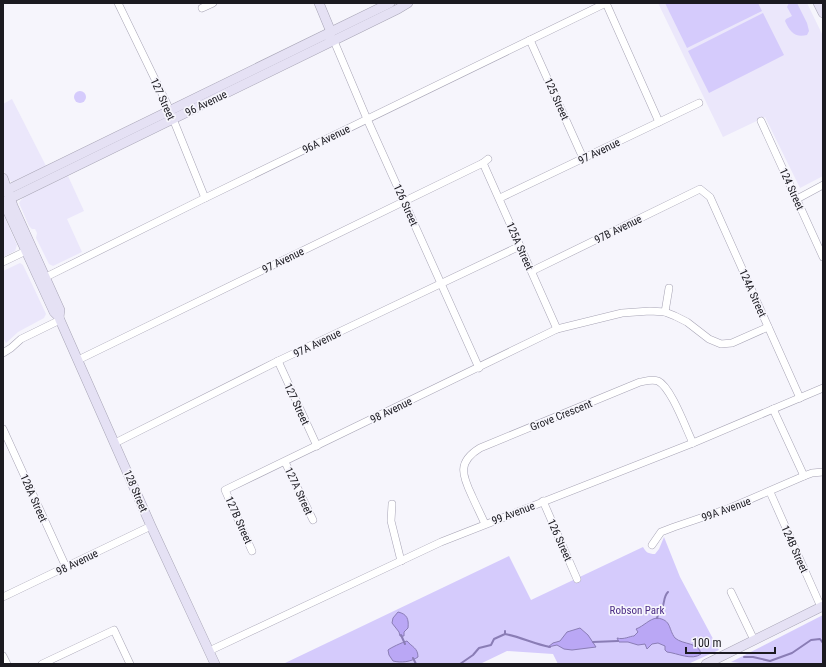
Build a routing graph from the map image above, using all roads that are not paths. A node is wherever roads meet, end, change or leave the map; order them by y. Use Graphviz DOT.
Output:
graph roads {
  1 [pos="118,3"];
  2 [pos="213,3"];
  3 [pos="319,3"];
  4 [pos="390,3"];
  5 [pos="408,3"];
  6 [pos="606,3"];
  7 [pos="818,3"];
  8 [pos="202,8"];
  9 [pos="823,13"];
  10 [pos="331,32"];
  11 [pos="530,40"];
  12 [pos="334,41"];
  13 [pos="320,48"];
  14 [pos="699,103"];
  15 [pos="171,115"];
  16 [pos="367,120"];
  17 [pos="761,121"];
  18 [pos="659,122"];
  19 [pos="583,158"];
  20 [pos="485,161"];
  21 [pos="3,178"];
  22 [pos="823,185"];
  23 [pos="704,192"];
  24 [pos="5,198"];
  25 [pos="205,198"];
  26 [pos="500,198"];
  27 [pos="797,199"];
  28 [pos="404,201"];
  29 [pos="520,246"];
  30 [pos="26,251"];
  31 [pos="823,257"];
  32 [pos="3,262"];
  33 [pos="532,271"];
  34 [pos="46,277"];
  35 [pos="441,283"];
  36 [pos="669,288"];
  37 [pos="665,312"];
  38 [pos="60,318"];
  39 [pos="768,327"];
  40 [pos="557,330"];
  41 [pos="3,353"];
  42 [pos="78,360"];
  43 [pos="278,361"];
  44 [pos="479,368"];
  45 [pos="823,388"];
  46 [pos="800,398"];
  47 [pos="773,409"];
  48 [pos="3,429"];
  49 [pos="115,442"];
  50 [pos="693,443"];
  51 [pos="316,446"];
  52 [pos="285,462"];
  53 [pos="823,472"];
  54 [pos="804,476"];
  55 [pos="225,490"];
  56 [pos="770,492"];
  57 [pos="543,501"];
  58 [pos="392,504"];
  59 [pos="313,520"];
  60 [pos="485,524"];
  61 [pos="151,526"];
  62 [pos="652,545"];
  63 [pos="252,551"];
  64 [pos="401,561"];
  65 [pos="66,568"];
  66 [pos="577,579"];
  67 [pos="731,592"];
  68 [pos="3,597"];
  69 [pos="822,606"];
  70 [pos="754,640"];
  71 [pos="209,651"];
  72 [pos="3,656"];
  73 [pos="7,664"];
  74 [pos="42,664"];
  75 [pos="130,664"];
  76 [pos="215,664"];
  77 [pos="706,664"];
  1 -- 15 [label="street, 127 Street"];
  2 -- 8 [label="street"];
  3 -- 10 [label="main road"];
  4 -- 10 [label="main road, 96 Avenue"];
  5 -- 12 [label="main road, 96 Avenue"];
  6 -- 11 [label="street, 96A Avenue"];
  6 -- 18 [label="street"];
  7 -- 9 [label="main road"];
  10 -- 13 [label="main road"];
  10 -- 15 [label="main road, 96 Avenue"];
  11 -- 16 [label="street, 96A Avenue"];
  11 -- 19 [label="street, 125 Street"];
  12 -- 13 [label="main road, 96 Avenue"];
  12 -- 16 [label="street, 126 Street"];
  13 -- 15 [label="main road, 96 Avenue"];
  14 -- 18 [label="street, 97 Avenue"];
  15 -- 24 [label="main road, 96 Avenue"];
  15 -- 25 [label="street, 127 Street"];
  16 -- 25 [label="street, 96A Avenue"];
  16 -- 28 [label="street, 126 Street"];
  17 -- 27 [label="street, 124 Street"];
  18 -- 19 [label="street, 97 Avenue"];
  19 -- 26 [label="street, 97 Avenue"];
  20 -- 26 [label="street, 125A Street"];
  20 -- 28 [label="street, 97 Avenue"];
  21 -- 24 [label="main road, 128 Street"];
  22 -- 27 [label="street"];
  23 -- 33 [label="street, 97B Avenue"];
  23 -- 39 [label="street, 124A Street"];
  24 -- 30 [label="main road, 128 Street"];
  24 -- 34 [label="main road, 128 Street"];
  25 -- 34 [label="street, 96A Avenue"];
  26 -- 29 [label="street, 125A Street"];
  27 -- 31 [label="street, 124 Street"];
  28 -- 35 [label="street, 126 Street"];
  28 -- 42 [label="street, 97 Avenue"];
  29 -- 33 [label="street, 125A Street"];
  29 -- 35 [label="street, 97A Avenue"];
  30 -- 32 [label="street"];
  30 -- 38 [label="main road, 128 Street"];
  33 -- 40 [label="street, 125A Street"];
  34 -- 38 [label="main road, 128 Street"];
  35 -- 43 [label="street, 97A Avenue"];
  35 -- 44 [label="street, 126 Street"];
  36 -- 37 [label="street"];
  37 -- 39 [label="street"];
  37 -- 40 [label="street, 98 Avenue"];
  38 -- 41 [label="street"];
  38 -- 42 [label="main road, 128 Street"];
  39 -- 46 [label="street, 124A Street"];
  40 -- 44 [label="street, 98 Avenue"];
  42 -- 49 [label="main road, 128 Street"];
  43 -- 49 [label="street, 97A Avenue"];
  43 -- 51 [label="street, 127 Street"];
  44 -- 51 [label="street, 98 Avenue"];
  45 -- 46 [label="street, 99 Avenue"];
  46 -- 47 [label="street, 99 Avenue"];
  47 -- 50 [label="street, 99 Avenue"];
  47 -- 54 [label="street"];
  48 -- 65 [label="street, 128A Street"];
  49 -- 61 [label="main road, 128 Street"];
  50 -- 57 [label="street, 99 Avenue"];
  50 -- 60 [label="street, Grove Crescent"];
  51 -- 52 [label="street, 98 Avenue"];
  52 -- 55 [label="street, 98 Avenue"];
  52 -- 59 [label="street, 127A Street"];
  53 -- 54 [label="street"];
  54 -- 56 [label="street, 99A Avenue"];
  55 -- 63 [label="street, 127B Street"];
  56 -- 62 [label="street, 99A Avenue"];
  56 -- 69 [label="street, 124B Street"];
  57 -- 60 [label="street, 99 Avenue"];
  57 -- 66 [label="street, 126 Street"];
  58 -- 64 [label="street"];
  60 -- 64 [label="street, 99 Avenue"];
  61 -- 65 [label="street, 98 Avenue"];
  61 -- 71 [label="main road, 128 Street"];
  64 -- 71 [label="street, 99 Avenue"];
  65 -- 68 [label="street, 98 Avenue"];
  67 -- 70 [label="street"];
  69 -- 70 [label="main road"];
  70 -- 77 [label="main road"];
  71 -- 76 [label="main road, 128 Street"];
  72 -- 73 [label="street"];
  74 -- 75 [label="street"];
}
